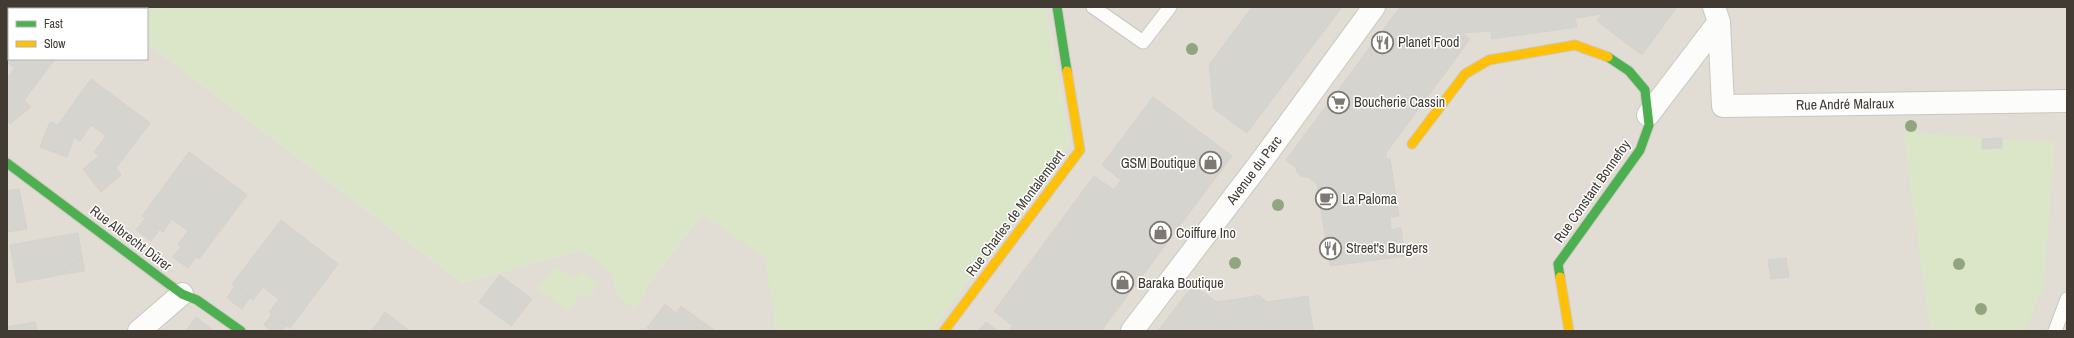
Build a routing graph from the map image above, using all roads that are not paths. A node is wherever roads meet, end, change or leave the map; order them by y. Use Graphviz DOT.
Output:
graph roads {
  1 [pos="1057,7"];
  2 [pos="1093,7"];
  3 [pos="1170,7"];
  4 [pos="1374,7"];
  5 [pos="1717,14"];
  6 [pos="2067,101"];
  7 [pos="1648,115"];
  8 [pos="1412,144"];
  9 [pos="7,163"];
  10 [pos="182,294"];
  11 [pos="2067,299"];
  12 [pos="139,331"];
  13 [pos="241,331"];
  14 [pos="944,331"];
  15 [pos="1132,331"];
  16 [pos="1568,331"];
  17 [pos="2055,331"];
  1 -- 14 [label="street, Rue Charles de Montalembert"];
  2 -- 3 [label="lane"];
  4 -- 15 [label="street, Avenue du Parc"];
  5 -- 6 [label="street, Rue André Malraux"];
  5 -- 7 [label="street"];
  7 -- 8 [label="street, Rue Constant Bonnefoy"];
  7 -- 16 [label="street, Rue Constant Bonnefoy"];
  9 -- 10 [label="street, Rue Albrecht Dürer"];
  10 -- 12 [label="street"];
  10 -- 13 [label="street, Rue Albrecht Dürer"];
  11 -- 17 [label="lane"];
}
